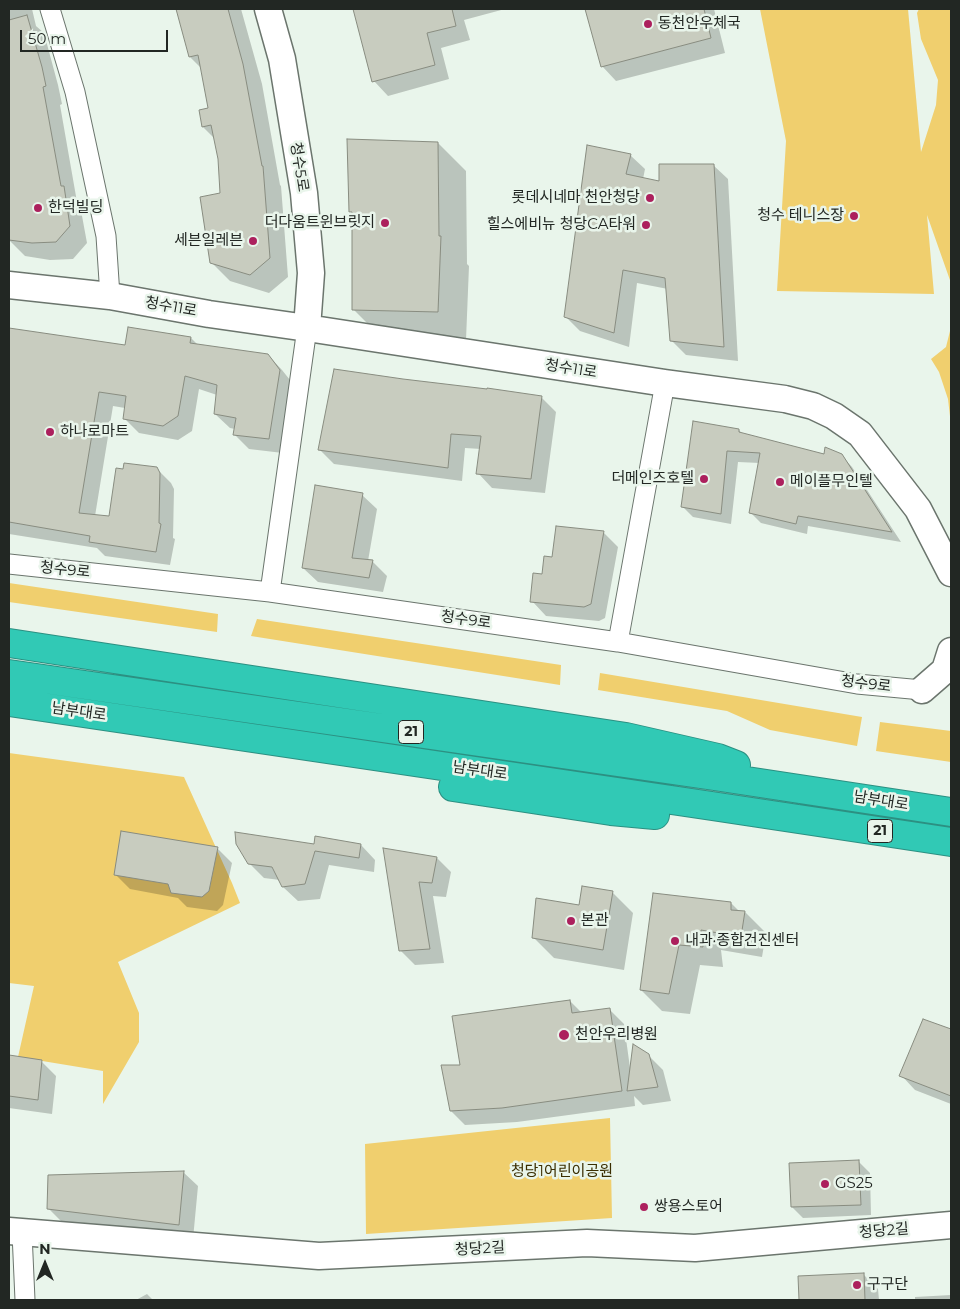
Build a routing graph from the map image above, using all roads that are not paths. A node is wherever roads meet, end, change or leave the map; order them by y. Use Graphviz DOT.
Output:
graph roads {
  1 [pos="50,9"];
  2 [pos="268,9"];
  3 [pos="9,285"];
  4 [pos="110,296"];
  5 [pos="307,328"];
  6 [pos="665,383"];
  7 [pos="9,564"];
  8 [pos="951,573"];
  9 [pos="270,592"];
  10 [pos="618,642"];
  11 [pos="9,643"];
  12 [pos="951,651"];
  13 [pos="9,674"];
  14 [pos="922,690"];
  15 [pos="9,702"];
  16 [pos="9,720"];
  17 [pos="814,791"];
  18 [pos="951,812"];
  19 [pos="809,820"];
  20 [pos="951,842"];
  21 [pos="951,1225"];
  22 [pos="16,1232"];
  23 [pos="25,1300"];
  1 -- 4 [label="street"];
  2 -- 5 [label="street, 청수5로"];
  3 -- 4 [label="street, 청수11로"];
  4 -- 5 [label="street, 청수11로"];
  5 -- 6 [label="street, 청수11로"];
  5 -- 9 [label="street"];
  6 -- 8 [label="street, 청수11로"];
  6 -- 10 [label="street"];
  7 -- 9 [label="street, 청수9로"];
  9 -- 10 [label="street, 청수9로"];
  10 -- 14 [label="street, 청수9로"];
  11 -- 17 [label="highway"];
  12 -- 14 [label="street"];
  13 -- 17 [label="highway, 남부대로 / 21"];
  15 -- 19 [label="highway, 남부대로 / 21"];
  16 -- 19 [label="highway"];
  17 -- 18 [label="highway, 남부대로 / 21"];
  19 -- 20 [label="highway, 남부대로 / 21"];
  21 -- 22 [label="street, 청당2길"];
  22 -- 23 [label="street"];
}
